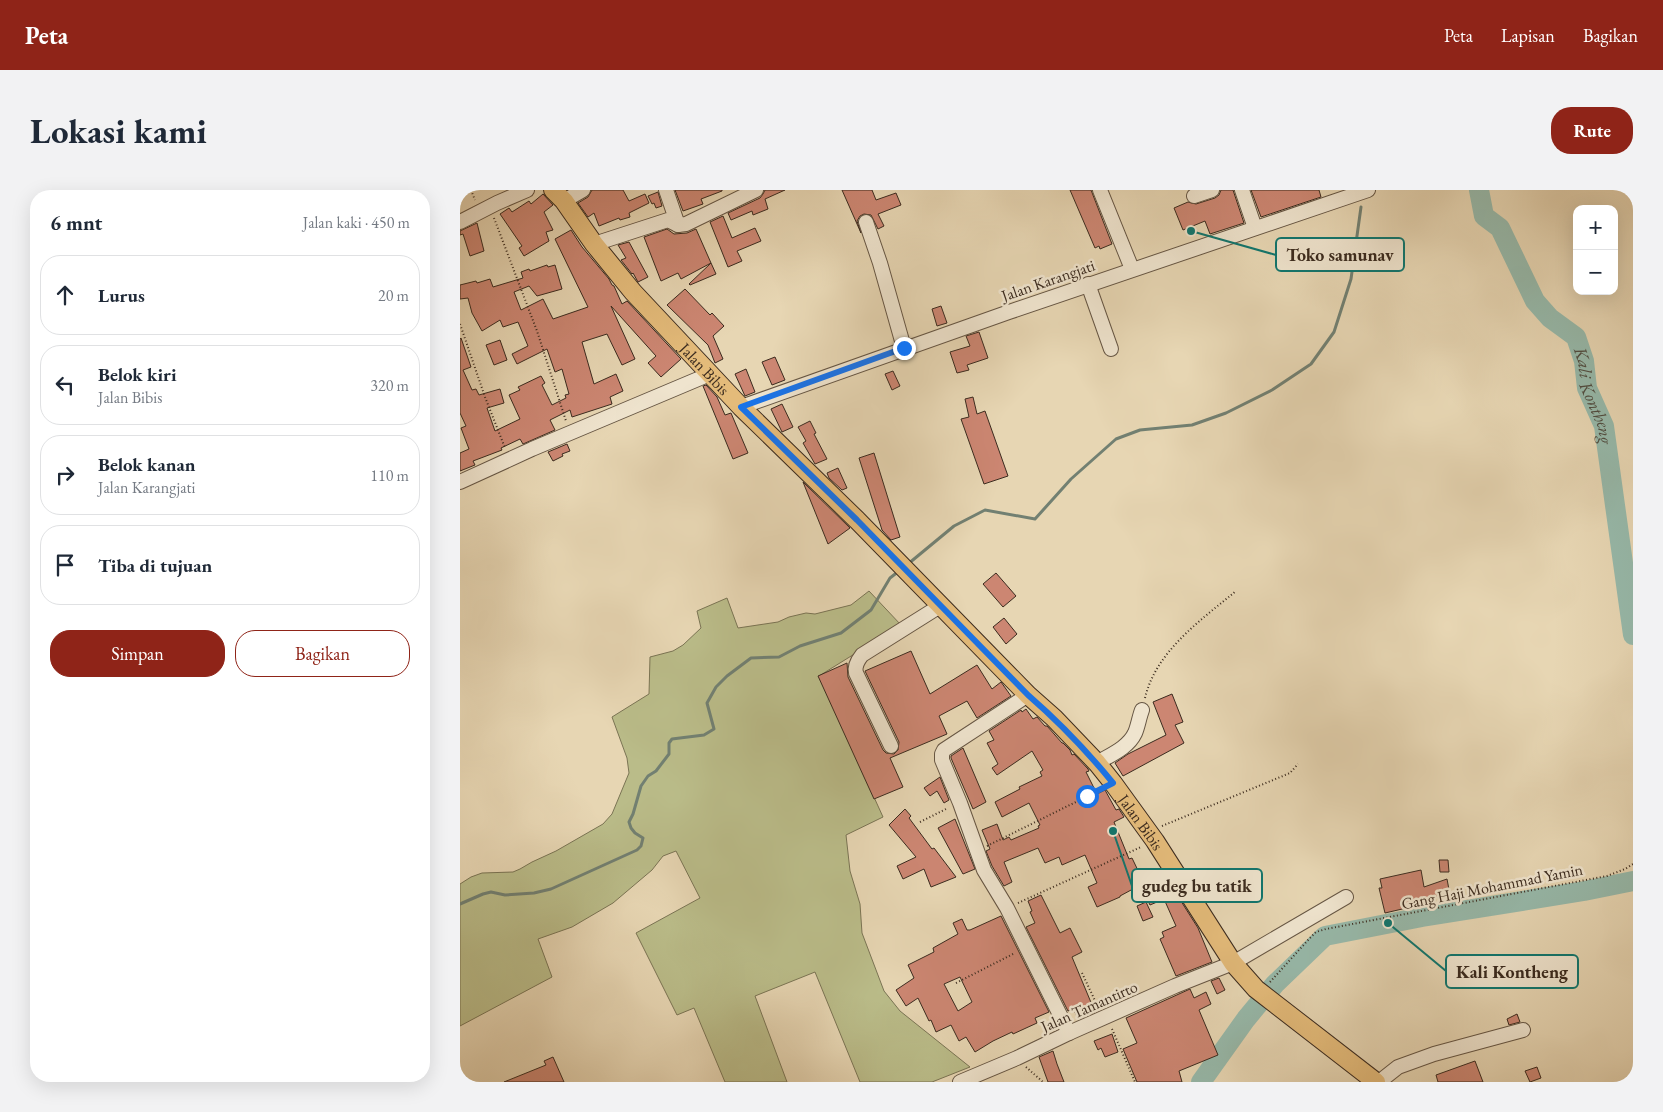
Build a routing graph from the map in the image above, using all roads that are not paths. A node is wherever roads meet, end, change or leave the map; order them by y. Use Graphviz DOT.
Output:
graph roads {
  1 [pos="527,190"];
  2 [pos="583,190"];
  3 [pos="666,190"];
  4 [pos="756,190"];
  5 [pos="1100,190"];
  6 [pos="1212,190"];
  7 [pos="1242,190"];
  8 [pos="1368,190"];
  9 [pos="559,195"];
  10 [pos="1194,196"];
  11 [pos="1329,197"];
  12 [pos="460,222"];
  13 [pos="866,222"];
  14 [pos="678,225"];
  15 [pos="1255,228"];
  16 [pos="594,244"];
  17 [pos="1132,269"];
  18 [pos="1088,284"];
  19 [pos="904,348"];
  20 [pos="1111,349"];
  21 [pos="710,374"];
  22 [pos="741,407"];
  23 [pos="460,482"];
  24 [pos="940,606"];
  25 [pos="1028,695"];
  26 [pos="1142,710"];
  27 [pos="891,746"];
  28 [pos="1097,763"];
  29 [pos="1346,896"];
  30 [pos="1233,963"];
  31 [pos="1523,1030"];
  32 [pos="1069,1033"];
  33 [pos="960,1082"];
  34 [pos="1378,1082"];
  1 -- 12 [label="street"];
  2 -- 9 [label="street"];
  3 -- 14 [label="street"];
  4 -- 14 [label="street"];
  5 -- 17 [label="street"];
  6 -- 10 [label="street"];
  7 -- 15 [label="street"];
  8 -- 11 [label="street, Jalan Karangjati"];
  9 -- 16 [label="main road, Jalan Bibis"];
  11 -- 15 [label="street, Jalan Karangjati"];
  13 -- 19 [label="street"];
  14 -- 16 [label="street"];
  15 -- 17 [label="street, Jalan Karangjati"];
  16 -- 21 [label="main road, Jalan Bibis"];
  17 -- 18 [label="street, Jalan Karangjati"];
  18 -- 19 [label="street, Jalan Karangjati"];
  18 -- 20 [label="street"];
  19 -- 22 [label="street, Jalan Karangjati"];
  21 -- 22 [label="main road, Jalan Bibis"];
  21 -- 23 [label="street"];
  22 -- 24 [label="main road, Jalan Bibis"];
  24 -- 25 [label="main road, Jalan Bibis"];
  24 -- 27 [label="street"];
  25 -- 28 [label="main road, Jalan Bibis"];
  25 -- 32 [label="street"];
  26 -- 28 [label="street"];
  28 -- 30 [label="main road, Jalan Bibis"];
  29 -- 30 [label="street, Jalan Tamantirto"];
  30 -- 32 [label="street, Jalan Tamantirto"];
  30 -- 34 [label="main road, Jalan Bibis"];
  31 -- 34 [label="street"];
  32 -- 33 [label="street, Jalan Tamantirto"];
}
